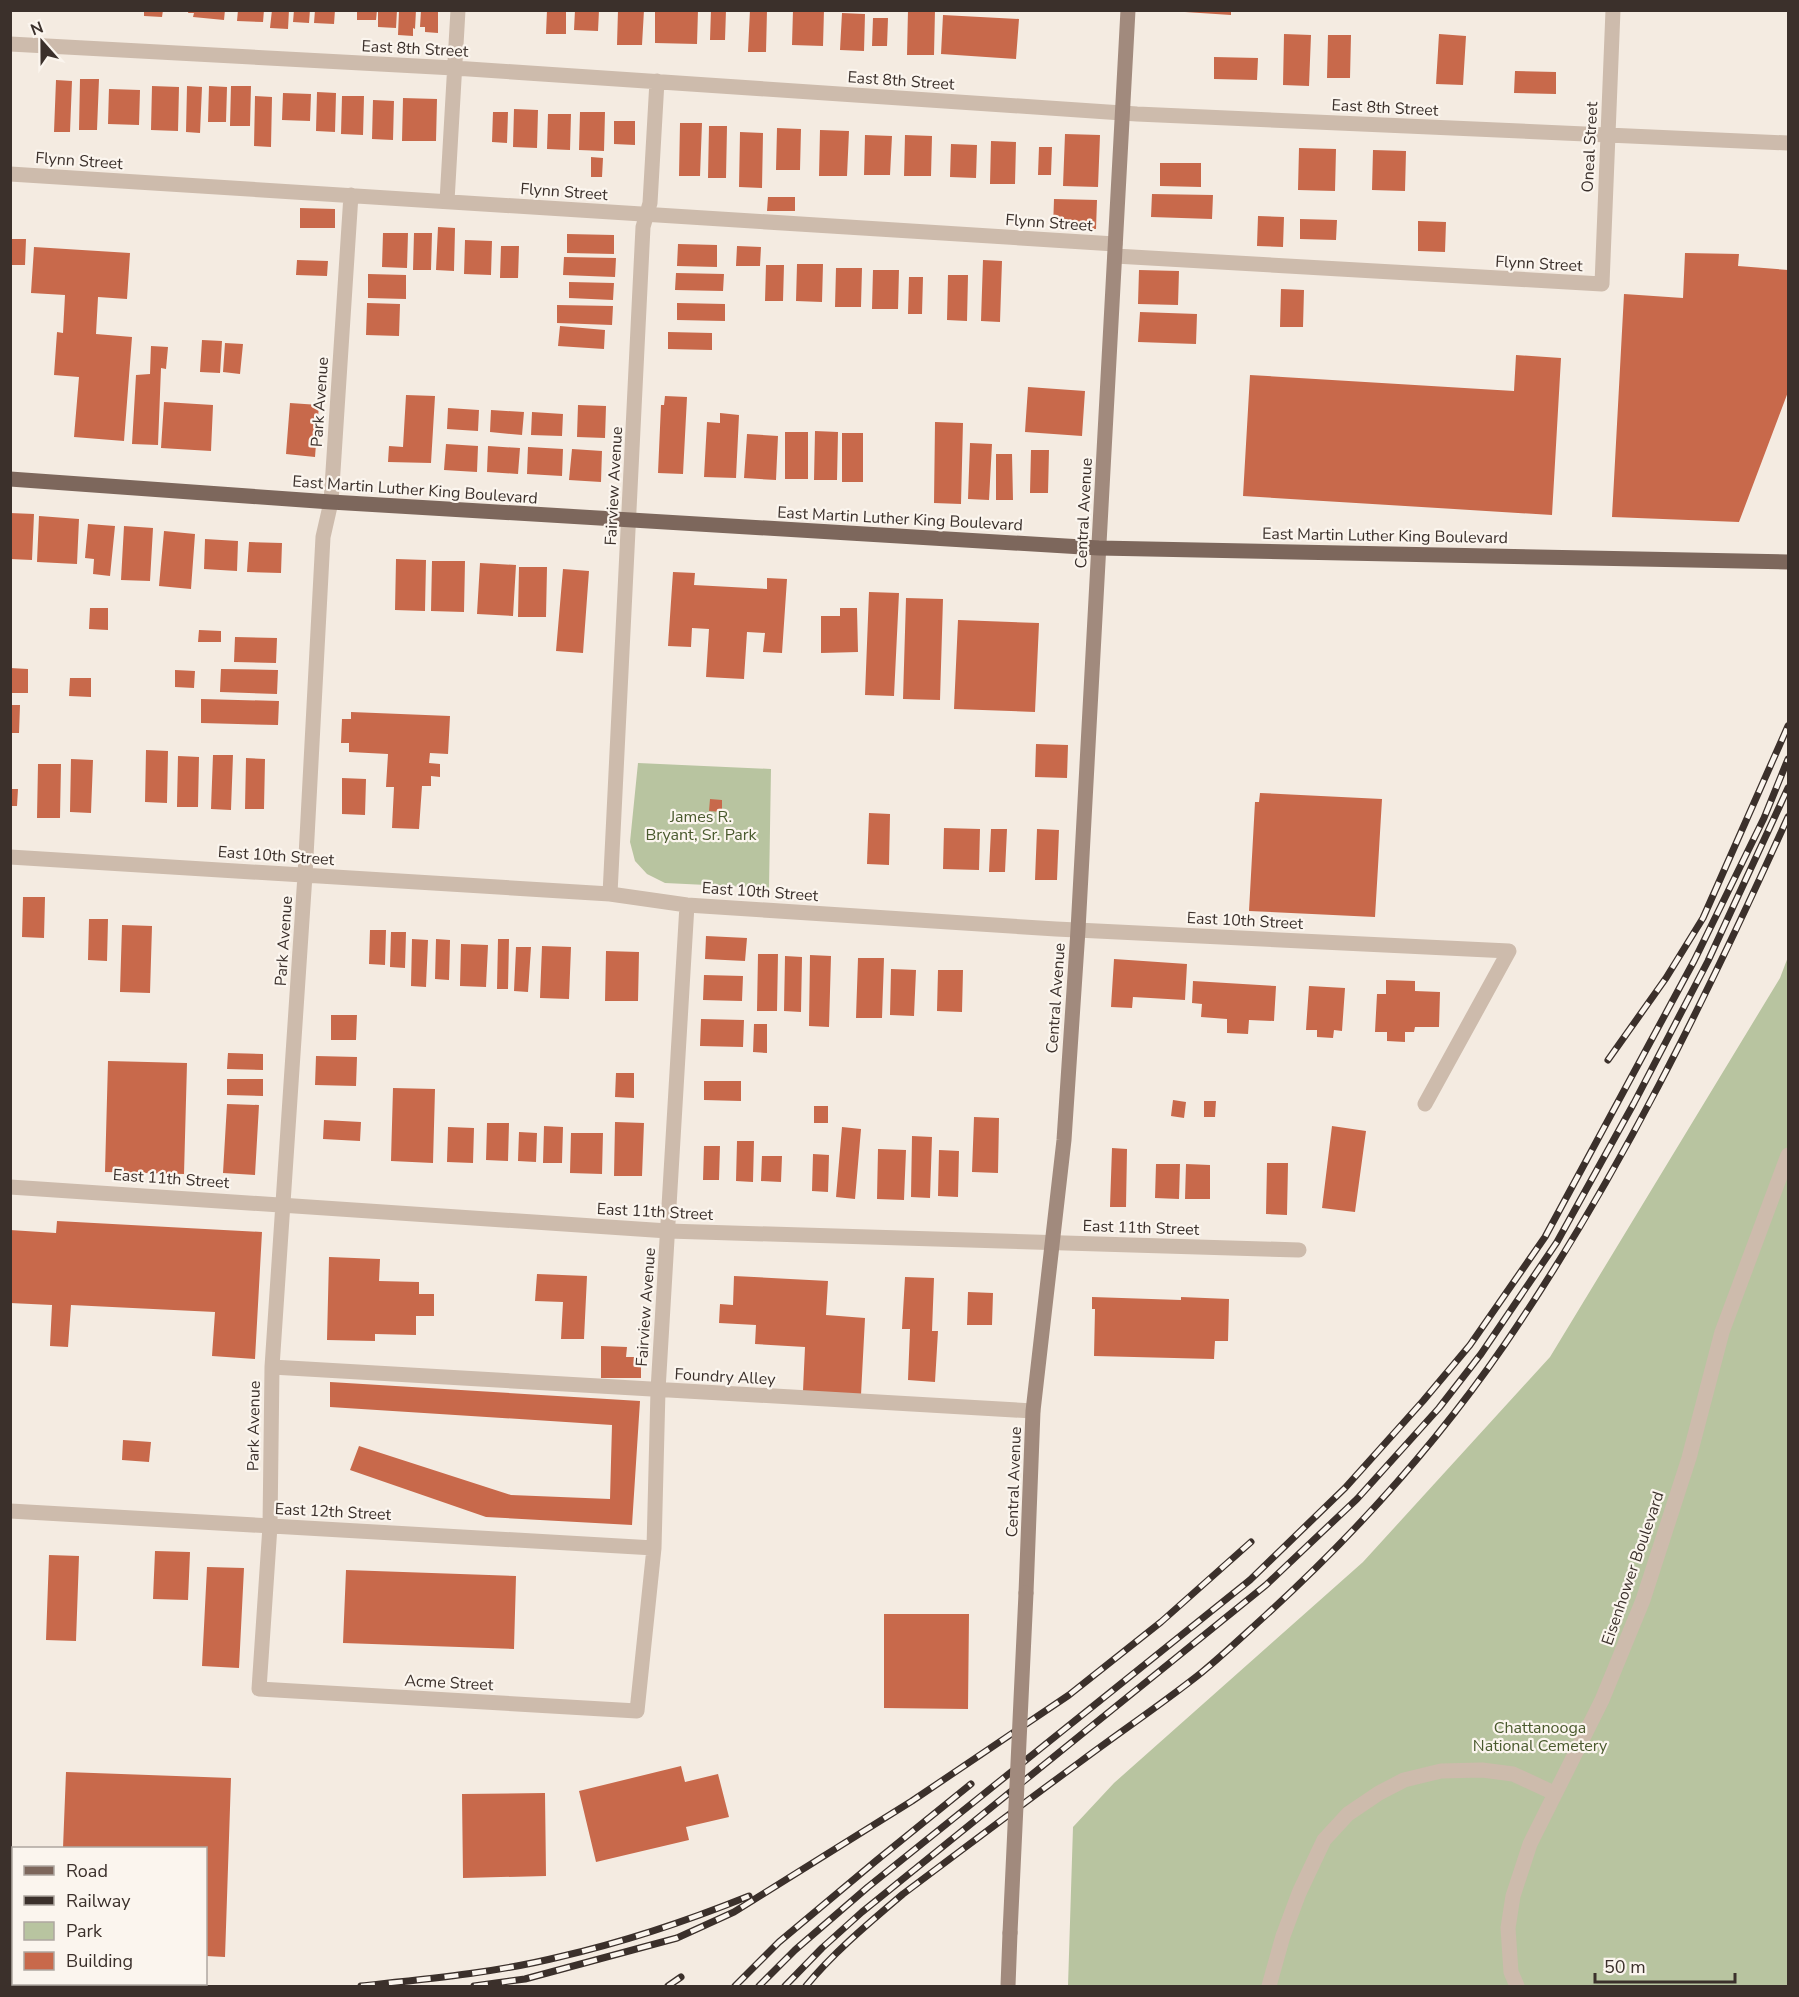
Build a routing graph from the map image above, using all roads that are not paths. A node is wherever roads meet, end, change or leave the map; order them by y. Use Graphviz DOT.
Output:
graph roads {
  1 [pos="458,10"];
  2 [pos="1128,10"];
  3 [pos="1613,10"];
  4 [pos="10,44"];
  5 [pos="454,68"];
  6 [pos="657,81"];
  7 [pos="1122,113"];
  8 [pos="1607,135"];
  9 [pos="1788,143"];
  10 [pos="10,174"];
  11 [pos="351,195"];
  12 [pos="447,201"];
  13 [pos="646,214"];
  14 [pos="1115,250"];
  15 [pos="1602,284"];
  16 [pos="10,479"];
  17 [pos="331,502"];
  18 [pos="629,521"];
  19 [pos="1099,548"];
  20 [pos="1788,562"];
  21 [pos="10,857"];
  22 [pos="305,875"];
  23 [pos="610,894"];
  24 [pos="687,905"];
  25 [pos="1078,930"];
  26 [pos="1425,1104"];
  27 [pos="1788,1155"];
  28 [pos="10,1187"];
  29 [pos="284,1203"];
  30 [pos="668,1231"];
  31 [pos="1051,1243"];
  32 [pos="1299,1250"];
  33 [pos="272,1367"];
  34 [pos="658,1390"];
  35 [pos="1033,1411"];
  36 [pos="10,1511"];
  37 [pos="270,1526"];
  38 [pos="654,1548"];
  39 [pos="259,1689"];
  40 [pos="637,1711"];
  41 [pos="1554,1793"];
  42 [pos="1008,1986"];
  43 [pos="1269,1986"];
  44 [pos="1517,1986"];
  1 -- 5 [label="street"];
  2 -- 7 [label="main road, Central Avenue"];
  3 -- 8 [label="street, Oneal Street"];
  4 -- 5 [label="street, East 8th Street"];
  5 -- 6 [label="street, East 8th Street"];
  5 -- 12 [label="street"];
  6 -- 7 [label="street, East 8th Street"];
  6 -- 13 [label="street, Fairview Avenue"];
  7 -- 8 [label="street, East 8th Street"];
  7 -- 14 [label="main road, Central Avenue"];
  8 -- 9 [label="street, East 8th Street"];
  8 -- 15 [label="street, Oneal Street"];
  10 -- 11 [label="street, Flynn Street"];
  11 -- 12 [label="street, Flynn Street"];
  11 -- 17 [label="street, Park Avenue"];
  12 -- 13 [label="street, Flynn Street"];
  13 -- 14 [label="street, Flynn Street"];
  13 -- 18 [label="street, Fairview Avenue"];
  14 -- 15 [label="street, Flynn Street"];
  14 -- 19 [label="main road, Central Avenue"];
  16 -- 17 [label="main road, East Martin Luther King Boulevard"];
  17 -- 18 [label="main road, East Martin Luther King Boulevard"];
  17 -- 22 [label="street, Park Avenue"];
  18 -- 19 [label="main road, East Martin Luther King Boulevard"];
  18 -- 23 [label="street, Fairview Avenue"];
  19 -- 20 [label="main road, East Martin Luther King Boulevard"];
  19 -- 25 [label="main road, Central Avenue"];
  21 -- 22 [label="street, East 10th Street"];
  22 -- 23 [label="street, East 10th Street"];
  22 -- 29 [label="street, Park Avenue"];
  23 -- 24 [label="street, East 10th Street"];
  24 -- 25 [label="street, East 10th Street"];
  24 -- 30 [label="street, Fairview Avenue"];
  25 -- 26 [label="street, East 10th Street"];
  25 -- 31 [label="main road, Central Avenue"];
  27 -- 41 [label="street, Eisenhower Boulevard"];
  28 -- 29 [label="street, East 11th Street"];
  29 -- 30 [label="street, East 11th Street"];
  29 -- 33 [label="street, Park Avenue"];
  30 -- 31 [label="street, East 11th Street"];
  30 -- 34 [label="street, Fairview Avenue"];
  31 -- 32 [label="street, East 11th Street"];
  31 -- 35 [label="main road, Central Avenue"];
  33 -- 34 [label="street, Foundry Alley"];
  33 -- 37 [label="street, Park Avenue"];
  34 -- 35 [label="street, Foundry Alley"];
  34 -- 38 [label="street, Fairview Avenue"];
  35 -- 42 [label="main road, Central Avenue, bridge"];
  36 -- 37 [label="street, East 12th Street"];
  37 -- 38 [label="street, East 12th Street"];
  37 -- 39 [label="street, Park Avenue"];
  38 -- 40 [label="street, Fairview Avenue"];
  39 -- 40 [label="street, Acme Street"];
  41 -- 43 [label="street"];
  41 -- 44 [label="street, Eisenhower Boulevard"];
}
